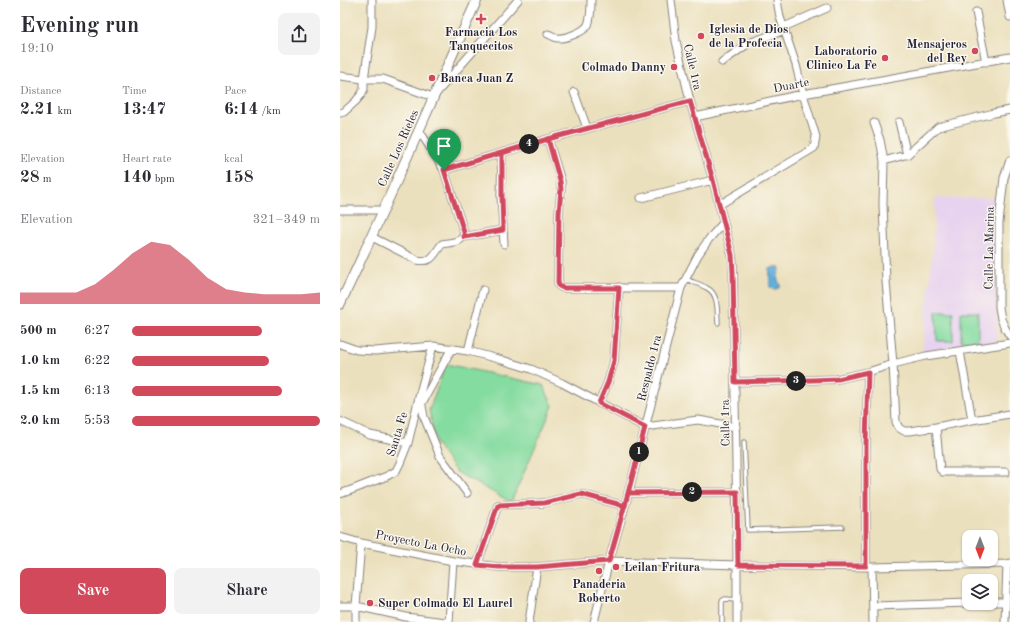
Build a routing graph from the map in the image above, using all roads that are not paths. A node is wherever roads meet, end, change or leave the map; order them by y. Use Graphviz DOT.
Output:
graph roads {
  1 [pos="372,0"];
  2 [pos="477,0"];
  3 [pos="518,0"];
  4 [pos="591,0"];
  5 [pos="671,0"];
  6 [pos="777,0"];
  7 [pos="1007,0"];
  8 [pos="827,8"];
  9 [pos="976,12"];
  10 [pos="1010,16"];
  11 [pos="784,29"];
  12 [pos="548,34"];
  13 [pos="1010,57"];
  14 [pos="722,62"];
  15 [pos="986,62"];
  16 [pos="340,76"];
  17 [pos="364,79"];
  18 [pos="574,92"];
  19 [pos="803,94"];
  20 [pos="433,97"];
  21 [pos="690,101"];
  22 [pos="1010,110"];
  23 [pos="340,113"];
  24 [pos="695,117"];
  25 [pos="899,122"];
  26 [pos="874,123"];
  27 [pos="587,128"];
  28 [pos="419,130"];
  29 [pos="548,139"];
  30 [pos="502,153"];
  31 [pos="907,154"];
  32 [pos="1010,160"];
  33 [pos="884,161"];
  34 [pos="444,170"];
  35 [pos="713,180"];
  36 [pos="641,198"];
  37 [pos="719,205"];
  38 [pos="340,210"];
  39 [pos="384,210"];
  40 [pos="723,223"];
  41 [pos="503,230"];
  42 [pos="372,236"];
  43 [pos="464,237"];
  44 [pos="504,244"];
  45 [pos="686,279"];
  46 [pos="619,288"];
  47 [pos="681,288"];
  48 [pos="482,290"];
  49 [pos="340,304"];
  50 [pos="718,323"];
  51 [pos="1010,336"];
  52 [pos="1010,343"];
  53 [pos="340,344"];
  54 [pos="433,346"];
  55 [pos="452,348"];
  56 [pos="468,351"];
  57 [pos="960,351"];
  58 [pos="893,364"];
  59 [pos="868,372"];
  60 [pos="735,382"];
  61 [pos="420,393"];
  62 [pos="422,403"];
  63 [pos="599,403"];
  64 [pos="1010,414"];
  65 [pos="972,420"];
  66 [pos="340,421"];
  67 [pos="645,427"];
  68 [pos="736,427"];
  69 [pos="936,427"];
  70 [pos="744,442"];
  71 [pos="408,443"];
  72 [pos="1006,472"];
  73 [pos="737,492"];
  74 [pos="467,493"];
  75 [pos="628,493"];
  76 [pos="340,494"];
  77 [pos="625,506"];
  78 [pos="842,527"];
  79 [pos="737,530"];
  80 [pos="748,530"];
  81 [pos="340,537"];
  82 [pos="361,543"];
  83 [pos="453,561"];
  84 [pos="609,561"];
  85 [pos="1009,564"];
  86 [pos="477,565"];
  87 [pos="738,565"];
  88 [pos="537,567"];
  89 [pos="869,567"];
  90 [pos="737,600"];
  91 [pos="998,602"];
  92 [pos="1005,602"];
  93 [pos="962,603"];
  94 [pos="340,606"];
  95 [pos="356,606"];
  96 [pos="873,606"];
  97 [pos="356,622"];
  98 [pos="444,622"];
  99 [pos="449,622"];
  100 [pos="529,622"];
  101 [pos="594,622"];
  102 [pos="722,622"];
  103 [pos="737,622"];
  104 [pos="873,622"];
  105 [pos="1005,622"];
  1 -- 17 [label="street"];
  2 -- 20 [label="street, Calle Los Rieles"];
  3 -- 20 [label="street"];
  4 -- 12 [label="street"];
  5 -- 21 [label="street, Calle 1ra"];
  6 -- 11 [label="street"];
  7 -- 10 [label="street"];
  8 -- 11 [label="street"];
  9 -- 15 [label="street"];
  11 -- 14 [label="street"];
  11 -- 19 [label="street"];
  13 -- 15 [label="street, Duarte"];
  15 -- 19 [label="street, Duarte"];
  16 -- 17 [label="street"];
  17 -- 20 [label="street"];
  17 -- 23 [label="street"];
  18 -- 27 [label="street"];
  19 -- 24 [label="street, Duarte"];
  19 -- 37 [label="street"];
  20 -- 28 [label="street, Calle Los Rieles"];
  21 -- 24 [label="street, Calle 1ra"];
  21 -- 27 [label="street"];
  22 -- 31 [label="street"];
  24 -- 35 [label="street, Calle 1ra"];
  25 -- 31 [label="street"];
  26 -- 33 [label="street"];
  27 -- 29 [label="street"];
  28 -- 34 [label="street"];
  28 -- 39 [label="street, Calle Los Rieles"];
  29 -- 30 [label="street"];
  29 -- 46 [label="street"];
  30 -- 34 [label="street"];
  30 -- 41 [label="street"];
  31 -- 33 [label="street"];
  32 -- 51 [label="street, Calle La Marina"];
  33 -- 58 [label="street"];
  34 -- 43 [label="street"];
  35 -- 36 [label="street"];
  35 -- 37 [label="street, Calle 1ra"];
  37 -- 40 [label="street, Calle 1ra"];
  38 -- 39 [label="street"];
  39 -- 42 [label="street, Calle Los Rieles"];
  40 -- 45 [label="street, Respaldo 1ra"];
  40 -- 60 [label="street, Calle 1ra"];
  41 -- 43 [label="street"];
  41 -- 44 [label="street"];
  42 -- 43 [label="street"];
  42 -- 49 [label="street, Calle Los Rieles"];
  45 -- 47 [label="street, Respaldo 1ra"];
  45 -- 50 [label="lane"];
  46 -- 47 [label="street"];
  46 -- 63 [label="street"];
  47 -- 67 [label="street, Respaldo 1ra"];
  48 -- 56 [label="street"];
  52 -- 57 [label="street"];
  53 -- 54 [label="street"];
  54 -- 55 [label="street"];
  54 -- 61 [label="street, Santa Fe"];
  55 -- 56 [label="street"];
  55 -- 62 [label="street"];
  56 -- 63 [label="street"];
  57 -- 58 [label="street"];
  57 -- 65 [label="street"];
  58 -- 59 [label="street"];
  58 -- 69 [label="street"];
  59 -- 60 [label="street"];
  59 -- 89 [label="street"];
  60 -- 68 [label="street, Calle 1ra"];
  61 -- 62 [label="street"];
  61 -- 71 [label="street, Santa Fe"];
  62 -- 74 [label="street"];
  63 -- 67 [label="street"];
  64 -- 65 [label="street"];
  65 -- 69 [label="street"];
  66 -- 71 [label="street"];
  67 -- 68 [label="street"];
  67 -- 75 [label="street, Respaldo 1ra"];
  68 -- 73 [label="street, Calle 1ra"];
  69 -- 72 [label="street"];
  70 -- 80 [label="lane"];
  71 -- 76 [label="street, Santa Fe"];
  73 -- 75 [label="street"];
  73 -- 79 [label="street, Calle 1ra"];
  75 -- 77 [label="street, Respaldo 1ra"];
  77 -- 84 [label="street, Respaldo 1ra"];
  77 -- 86 [label="street"];
  78 -- 80 [label="lane"];
  79 -- 80 [label="lane"];
  79 -- 87 [label="street, Calle 1ra"];
  81 -- 82 [label="street, Proyecto La Ocho"];
  82 -- 83 [label="street, Proyecto La Ocho"];
  82 -- 95 [label="street"];
  83 -- 86 [label="street, Proyecto La Ocho"];
  83 -- 99 [label="street"];
  84 -- 87 [label="street, Proyecto La Ocho"];
  84 -- 88 [label="street, Proyecto La Ocho"];
  84 -- 101 [label="street, Respaldo 1ra"];
  85 -- 89 [label="street, Proyecto La Ocho"];
  85 -- 92 [label="street"];
  86 -- 88 [label="street, Proyecto La Ocho"];
  87 -- 89 [label="street, Proyecto La Ocho"];
  87 -- 90 [label="street, Calle 1ra"];
  88 -- 100 [label="street"];
  89 -- 96 [label="street"];
  90 -- 102 [label="lane"];
  90 -- 103 [label="street, Calle 1ra"];
  91 -- 92 [label="street"];
  92 -- 105 [label="street"];
  93 -- 96 [label="street"];
  94 -- 95 [label="street"];
  95 -- 97 [label="street"];
  95 -- 98 [label="street"];
  96 -- 104 [label="street"];
}
